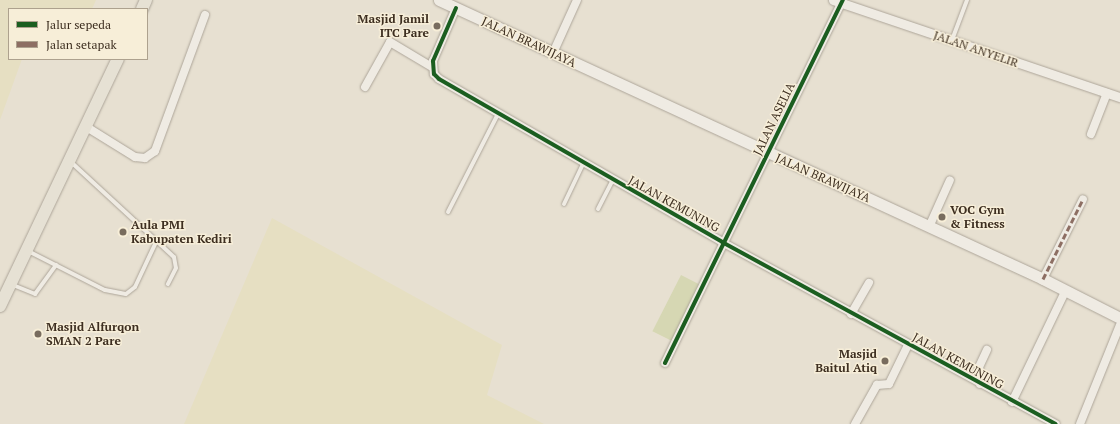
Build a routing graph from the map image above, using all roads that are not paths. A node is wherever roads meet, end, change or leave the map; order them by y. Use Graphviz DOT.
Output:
graph roads {
  1 [pos="577,0"];
  2 [pos="967,0"];
  3 [pos="839,1"];
  4 [pos="447,3"];
  5 [pos="205,15"];
  6 [pos="952,41"];
  7 [pos="553,53"];
  8 [pos="118,60"];
  9 [pos="432,67"];
  10 [pos="365,87"];
  11 [pos="1107,93"];
  12 [pos="1120,97"];
  13 [pos="498,114"];
  14 [pos="85,126"];
  15 [pos="1091,134"];
  16 [pos="769,154"];
  17 [pos="69,160"];
  18 [pos="583,164"];
  19 [pos="612,180"];
  20 [pos="950,180"];
  21 [pos="1083,199"];
  22 [pos="564,204"];
  23 [pos="598,209"];
  24 [pos="448,212"];
  25 [pos="929,227"];
  26 [pos="157,240"];
  27 [pos="722,242"];
  28 [pos="26,250"];
  29 [pos="56,264"];
  30 [pos="1044,279"];
  31 [pos="869,283"];
  32 [pos="10,284"];
  33 [pos="168,284"];
  34 [pos="1066,290"];
  35 [pos="0,306"];
  36 [pos="851,314"];
  37 [pos="1120,318"];
  38 [pos="1120,325"];
  39 [pos="908,345"];
  40 [pos="987,350"];
  41 [pos="665,363"];
  42 [pos="980,384"];
  43 [pos="1012,402"];
  44 [pos="855,424"];
  45 [pos="1056,424"];
  46 [pos="1080,424"];
  1 -- 7 [label="street"];
  2 -- 6 [label="lane"];
  3 -- 6 [label="street, JALAN ANYELIR"];
  3 -- 16 [label="street, JALAN ASELIA"];
  4 -- 7 [label="main road, JALAN BRAWIJAYA"];
  4 -- 9 [label="street"];
  5 -- 14 [label="street"];
  6 -- 11 [label="street, JALAN ANYELIR"];
  7 -- 16 [label="main road, JALAN BRAWIJAYA"];
  8 -- 14 [label="main road"];
  9 -- 10 [label="street"];
  9 -- 13 [label="street, JALAN KEMUNING"];
  11 -- 12 [label="street, JALAN ANYELIR"];
  11 -- 15 [label="street"];
  13 -- 18 [label="street, JALAN KEMUNING"];
  13 -- 24 [label="lane"];
  14 -- 17 [label="main road"];
  16 -- 25 [label="main road, JALAN BRAWIJAYA"];
  16 -- 27 [label="street, JALAN ASELIA"];
  17 -- 26 [label="lane"];
  17 -- 28 [label="main road"];
  18 -- 19 [label="street, JALAN KEMUNING"];
  18 -- 22 [label="lane"];
  19 -- 23 [label="lane"];
  19 -- 27 [label="street, JALAN KEMUNING"];
  20 -- 25 [label="street"];
  21 -- 30 [label="street"];
  25 -- 30 [label="main road, JALAN BRAWIJAYA"];
  26 -- 29 [label="lane"];
  26 -- 33 [label="lane"];
  27 -- 36 [label="street, JALAN KEMUNING"];
  27 -- 41 [label="street, JALAN ASELIA"];
  28 -- 29 [label="lane"];
  28 -- 32 [label="main road"];
  29 -- 32 [label="lane"];
  30 -- 34 [label="main road, JALAN BRAWIJAYA"];
  31 -- 36 [label="street"];
  32 -- 35 [label="main road"];
  34 -- 37 [label="main road, JALAN BRAWIJAYA"];
  34 -- 43 [label="street"];
  36 -- 39 [label="street, JALAN KEMUNING"];
  38 -- 46 [label="street"];
  39 -- 42 [label="street, JALAN KEMUNING"];
  39 -- 44 [label="street"];
  40 -- 42 [label="street"];
  42 -- 43 [label="street, JALAN KEMUNING"];
  43 -- 45 [label="street, JALAN KEMUNING"];
}
